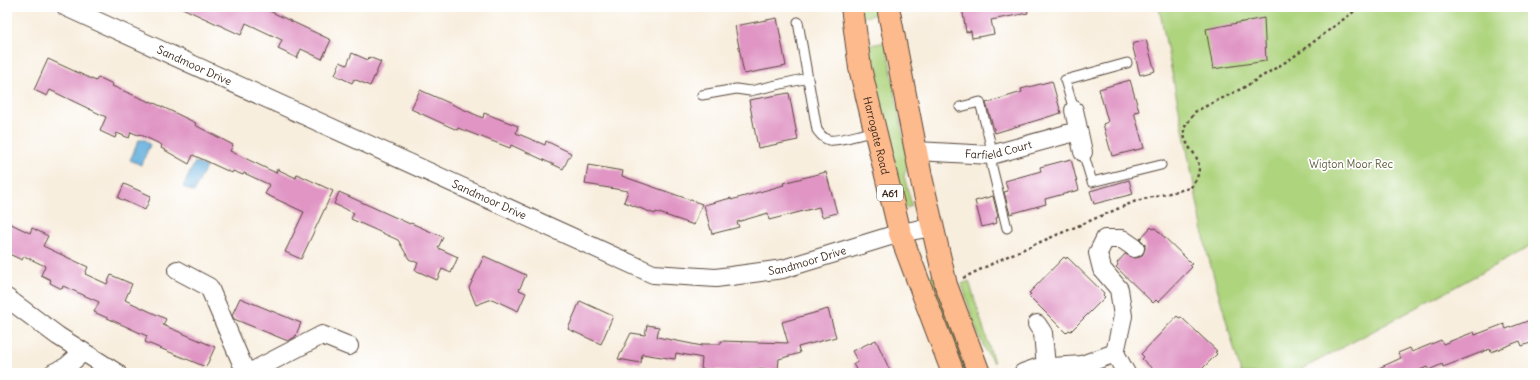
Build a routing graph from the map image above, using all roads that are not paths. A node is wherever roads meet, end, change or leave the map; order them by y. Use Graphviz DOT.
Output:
graph roads {
  1 [pos="66,7"];
  2 [pos="852,7"];
  3 [pos="888,7"];
  4 [pos="798,22"];
  5 [pos="1127,63"];
  6 [pos="808,78"];
  7 [pos="702,95"];
  8 [pos="960,108"];
  9 [pos="1074,110"];
  10 [pos="875,131"];
  11 [pos="1078,131"];
  12 [pos="916,151"];
  13 [pos="1083,152"];
  14 [pos="991,155"];
  15 [pos="1161,165"];
  16 [pos="932,227"];
  17 [pos="1006,228"];
  18 [pos="900,233"];
  19 [pos="1135,248"];
  20 [pos="177,270"];
  21 [pos="7,298"];
  22 [pos="1037,324"];
  23 [pos="1118,343"];
  24 [pos="349,346"];
  25 [pos="84,352"];
  26 [pos="1056,369"];
  27 [pos="53,373"];
  28 [pos="117,373"];
  29 [pos="248,373"];
  30 [pos="953,373"];
  31 [pos="979,373"];
  32 [pos="1023,373"];
  33 [pos="1126,373"];
  1 -- 18 [label="street, Sandmoor Drive"];
  2 -- 10 [label="highway, Harrogate Road / A61"];
  3 -- 12 [label="highway"];
  4 -- 6 [label="lane"];
  5 -- 9 [label="lane"];
  6 -- 7 [label="lane"];
  6 -- 10 [label="lane"];
  8 -- 14 [label="lane"];
  9 -- 11 [label="street"];
  10 -- 18 [label="highway, Harrogate Road / A61"];
  11 -- 13 [label="street"];
  11 -- 14 [label="street, Farfield Court"];
  12 -- 14 [label="street, Farfield Court"];
  12 -- 16 [label="highway"];
  13 -- 15 [label="lane"];
  14 -- 17 [label="lane"];
  16 -- 18 [label="street, Sandmoor Drive"];
  16 -- 31 [label="highway"];
  18 -- 30 [label="highway, Harrogate Road / A61"];
  19 -- 23 [label="street"];
  20 -- 29 [label="street"];
  21 -- 25 [label="street"];
  22 -- 26 [label="street"];
  23 -- 26 [label="street"];
  23 -- 33 [label="street"];
  24 -- 29 [label="street"];
  25 -- 27 [label="street"];
  25 -- 28 [label="street"];
  26 -- 32 [label="street"];
}
